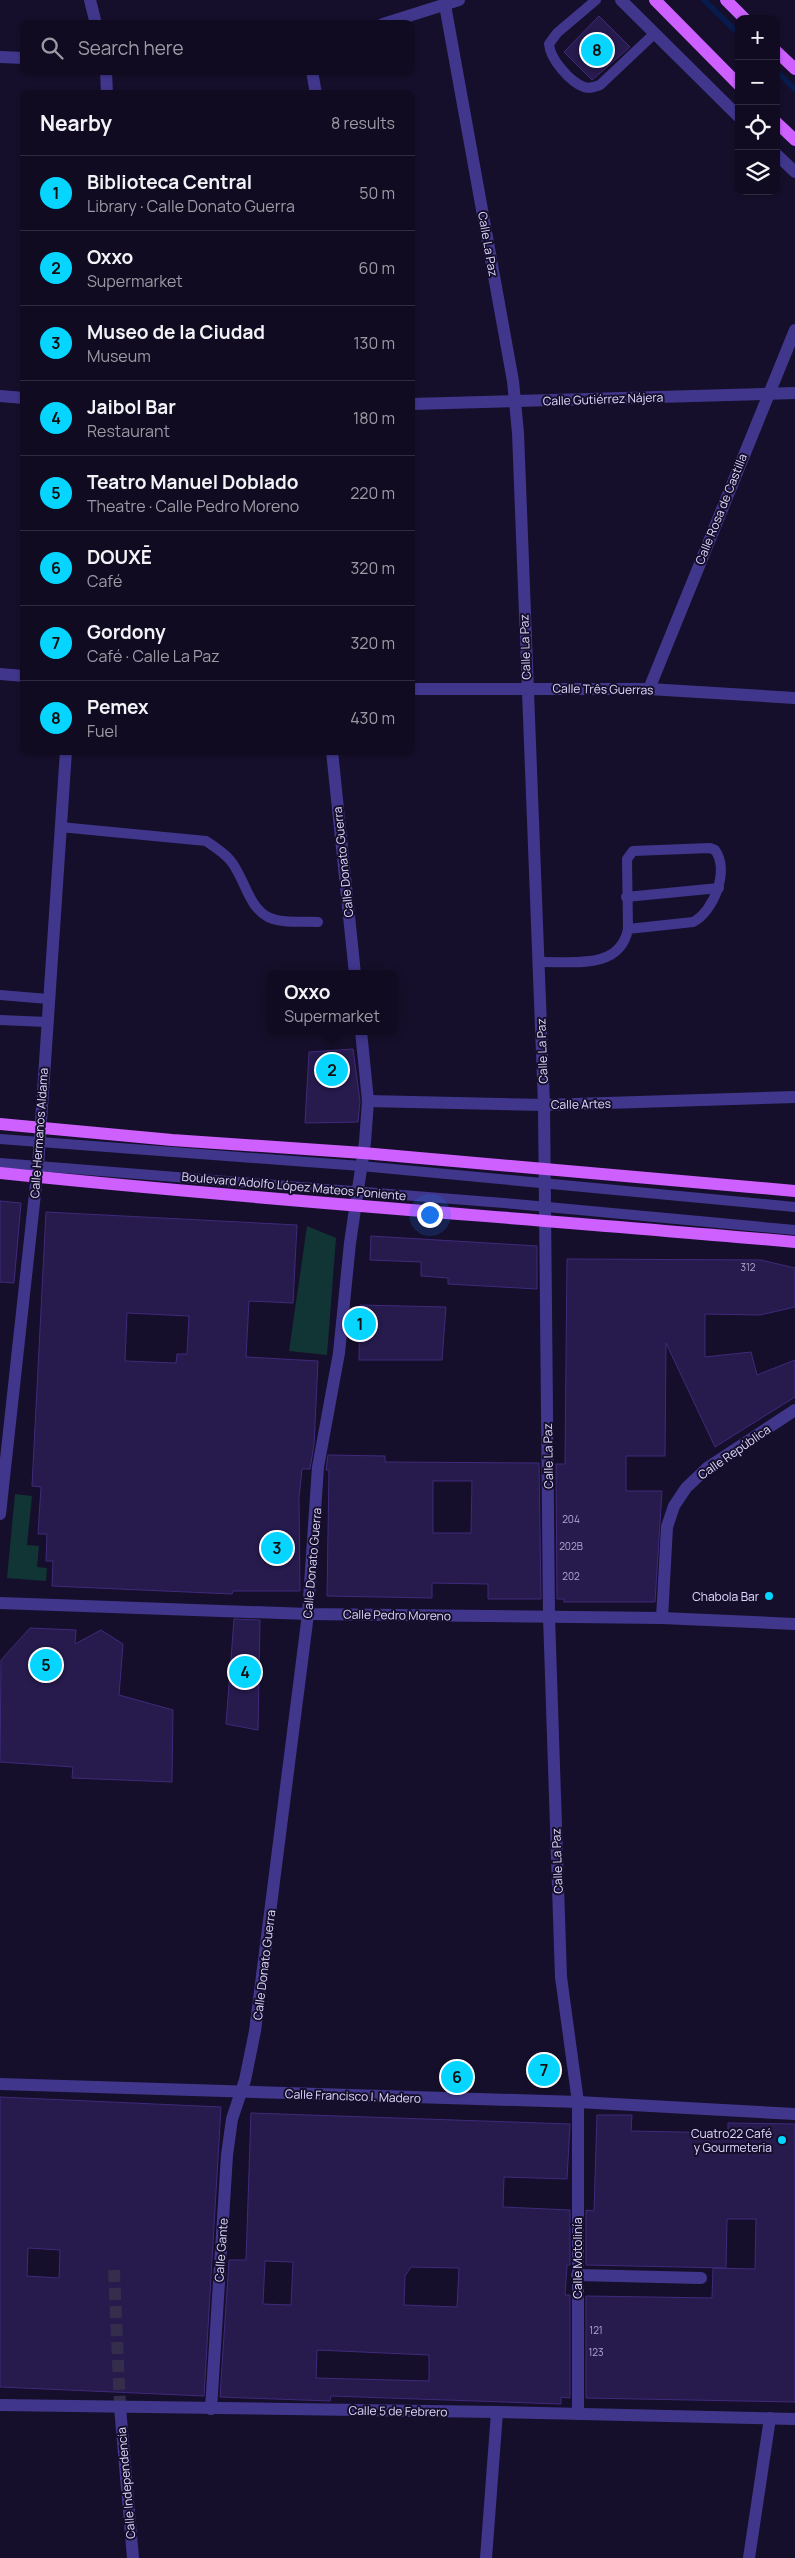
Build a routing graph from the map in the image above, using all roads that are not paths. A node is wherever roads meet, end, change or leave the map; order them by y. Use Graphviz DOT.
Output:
graph roads {
  1 [pos="90,0"];
  2 [pos="459,0"];
  3 [pos="596,0"];
  4 [pos="621,0"];
  5 [pos="655,0"];
  6 [pos="726,0"];
  7 [pos="445,6"];
  8 [pos="740,15"];
  9 [pos="95,20"];
  10 [pos="397,20"];
  11 [pos="654,34"];
  12 [pos="780,55"];
  13 [pos="0,57"];
  14 [pos="20,58"];
  15 [pos="795,69"];
  16 [pos="106,75"];
  17 [pos="313,75"];
  18 [pos="735,81"];
  19 [pos="107,90"];
  20 [pos="315,90"];
  21 [pos="735,113"];
  22 [pos="780,126"];
  23 [pos="795,140"];
  24 [pos="780,158"];
  25 [pos="795,172"];
  26 [pos="795,330"];
  27 [pos="768,392"];
  28 [pos="795,393"];
  29 [pos="0,396"];
  30 [pos="20,398"];
  31 [pos="516,403"];
  32 [pos="415,404"];
  33 [pos="0,674"];
  34 [pos="20,676"];
  35 [pos="526,688"];
  36 [pos="415,689"];
  37 [pos="649,689"];
  38 [pos="795,698"];
  39 [pos="66,755"];
  40 [pos="332,755"];
  41 [pos="60,827"];
  42 [pos="719,888"];
  43 [pos="626,897"];
  44 [pos="318,922"];
  45 [pos="628,929"];
  46 [pos="538,962"];
  47 [pos="355,970"];
  48 [pos="0,995"];
  49 [pos="48,999"];
  50 [pos="0,1020"];
  51 [pos="47,1022"];
  52 [pos="360,1035"];
  53 [pos="795,1097"];
  54 [pos="368,1101"];
  55 [pos="544,1105"];
  56 [pos="0,1124"];
  57 [pos="40,1127"];
  58 [pos="0,1139"];
  59 [pos="39,1144"];
  60 [pos="363,1153"];
  61 [pos="0,1163"];
  62 [pos="361,1166"];
  63 [pos="544,1170"];
  64 [pos="37,1172"];
  65 [pos="0,1173"];
  66 [pos="544,1184"];
  67 [pos="357,1191"];
  68 [pos="795,1191"];
  69 [pos="545,1206"];
  70 [pos="354,1207"];
  71 [pos="795,1208"];
  72 [pos="545,1220"];
  73 [pos="795,1230"];
  74 [pos="795,1242"];
  75 [pos="795,1410"];
  76 [pos="0,1514"];
  77 [pos="0,1603"];
  78 [pos="308,1614"];
  79 [pos="549,1616"];
  80 [pos="662,1618"];
  81 [pos="795,1624"];
  82 [pos="0,2084"];
  83 [pos="240,2093"];
  84 [pos="578,2102"];
  85 [pos="795,2114"];
  86 [pos="577,2275"];
  87 [pos="700,2278"];
  88 [pos="0,2405"];
  89 [pos="120,2407"];
  90 [pos="211,2409"];
  91 [pos="497,2412"];
  92 [pos="578,2414"];
  93 [pos="770,2418"];
  94 [pos="795,2419"];
  95 [pos="133,2558"];
  96 [pos="486,2558"];
  97 [pos="749,2558"];
  1 -- 9 [label="street"];
  2 -- 7 [label="street"];
  3 -- 11 [label="lane"];
  4 -- 11 [label="street"];
  5 -- 18 [label="main road"];
  6 -- 8 [label="main road"];
  7 -- 10 [label="street"];
  7 -- 31 [label="street, Calle La Paz"];
  11 -- 21 [label="street"];
  12 -- 15 [label="main road"];
  13 -- 14 [label="street"];
  16 -- 19 [label="street"];
  17 -- 20 [label="street"];
  22 -- 23 [label="main road"];
  24 -- 25 [label="street"];
  26 -- 27 [label="street, Calle Rosa de Castilla"];
  27 -- 28 [label="street, Calle Gutiérrez Nájera"];
  27 -- 31 [label="street, Calle Gutiérrez Nájera"];
  27 -- 37 [label="street, Calle Rosa de Castilla"];
  29 -- 30 [label="street"];
  31 -- 32 [label="street, Calle Gutiérrez Nájera"];
  31 -- 35 [label="street, Calle La Paz"];
  33 -- 34 [label="street"];
  35 -- 36 [label="street, Calle Três Guerras"];
  35 -- 37 [label="street, Calle Três Guerras"];
  35 -- 46 [label="street, Calle La Paz"];
  37 -- 38 [label="street, Calle Três Guerras"];
  39 -- 41 [label="street, Calle Hermanos Aldama"];
  40 -- 47 [label="street, Calle Donato Guerra"];
  41 -- 44 [label="lane"];
  41 -- 49 [label="street, Calle Hermanos Aldama"];
  42 -- 43 [label="lane"];
  42 -- 43 [label="lane"];
  42 -- 45 [label="lane"];
  43 -- 45 [label="lane"];
  45 -- 46 [label="lane"];
  46 -- 55 [label="street, Calle La Paz"];
  48 -- 49 [label="lane"];
  49 -- 51 [label="street, Calle Hermanos Aldama"];
  50 -- 51 [label="lane"];
  51 -- 57 [label="street, Calle Hermanos Aldama"];
  52 -- 54 [label="street, Calle Donato Guerra"];
  53 -- 55 [label="street, Calle Artes"];
  54 -- 55 [label="street, Calle Artes"];
  54 -- 60 [label="street, Calle Donato Guerra"];
  55 -- 63 [label="street, Calle La Paz"];
  56 -- 57 [label="main road"];
  57 -- 59 [label="street, Calle Hermanos Aldama"];
  57 -- 60 [label="main road"];
  58 -- 59 [label="lane"];
  59 -- 62 [label="lane"];
  59 -- 64 [label="street, Calle Hermanos Aldama"];
  60 -- 62 [label="street, Calle Donato Guerra"];
  60 -- 63 [label="main road"];
  61 -- 64 [label="lane"];
  62 -- 66 [label="lane"];
  62 -- 67 [label="street, Calle Donato Guerra"];
  63 -- 66 [label="street, Calle La Paz"];
  63 -- 68 [label="main road"];
  64 -- 65 [label="main road, Boulevard Adolfo López Mateos Poniente"];
  64 -- 67 [label="lane"];
  64 -- 70 [label="main road, Boulevard Adolfo López Mateos Poniente"];
  64 -- 76 [label="street, Calle Hermanos Aldama"];
  66 -- 69 [label="street, Calle La Paz"];
  66 -- 71 [label="lane"];
  67 -- 69 [label="lane"];
  67 -- 70 [label="street, Calle Donato Guerra"];
  69 -- 72 [label="street, Calle La Paz"];
  69 -- 73 [label="lane"];
  70 -- 72 [label="main road, Boulevard Adolfo López Mateos Poniente"];
  70 -- 78 [label="street, Calle Donato Guerra"];
  72 -- 74 [label="main road, Boulevard Adolfo López Mateos Poniente"];
  72 -- 79 [label="street, Calle La Paz"];
  75 -- 80 [label="street, Calle República"];
  77 -- 78 [label="street, Calle Pedro Moreno"];
  78 -- 79 [label="street, Calle Pedro Moreno"];
  78 -- 83 [label="street, Calle Donato Guerra"];
  79 -- 80 [label="street, Calle Pedro Moreno"];
  79 -- 84 [label="street, Calle La Paz"];
  80 -- 81 [label="street, Calle Pedro Moreno"];
  82 -- 83 [label="street, Calle Francisco I. Madero"];
  83 -- 84 [label="street, Calle Francisco I. Madero"];
  83 -- 90 [label="street, Calle Gante"];
  84 -- 85 [label="street, Calle Francisco I. Madero"];
  84 -- 86 [label="street, Calle Motolinía"];
  86 -- 87 [label="street"];
  86 -- 92 [label="street, Calle Motolinía"];
  88 -- 89 [label="street, Calle 5 de Febrero"];
  89 -- 90 [label="street, Calle 5 de Febrero"];
  89 -- 95 [label="street, Calle Independencia"];
  90 -- 91 [label="street, Calle 5 de Febrero"];
  91 -- 92 [label="street, Calle 5 de Febrero"];
  91 -- 96 [label="street"];
  92 -- 93 [label="street, Calle 5 de Febrero"];
  93 -- 94 [label="street, Calle 5 de Febrero"];
  93 -- 97 [label="street"];
}
